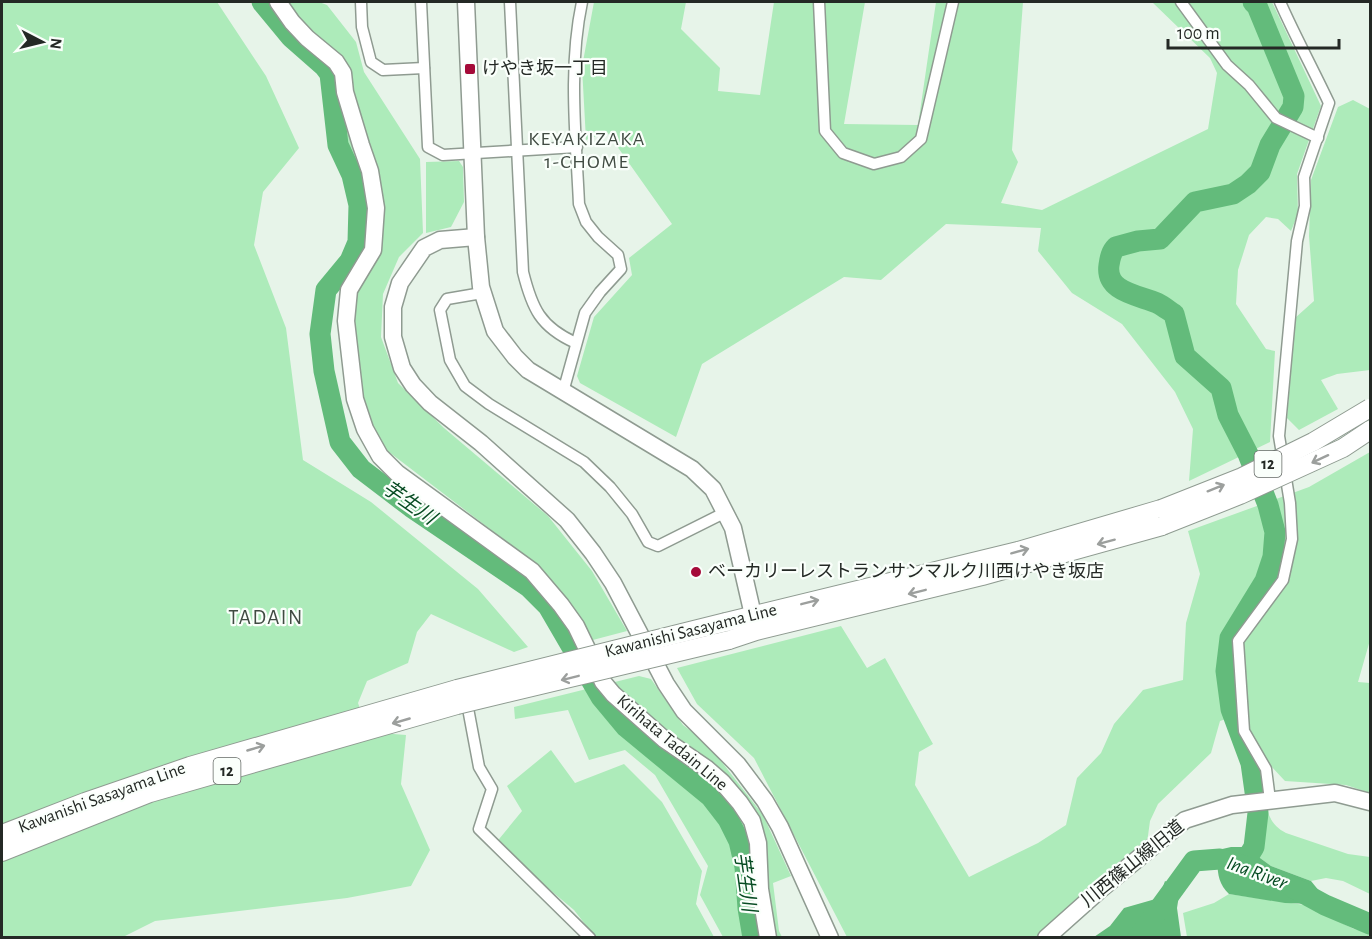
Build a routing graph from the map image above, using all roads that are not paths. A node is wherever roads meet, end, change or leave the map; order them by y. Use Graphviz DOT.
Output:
graph roads {
  1 [pos="278,2"];
  2 [pos="361,2"];
  3 [pos="421,2"];
  4 [pos="466,2"];
  5 [pos="510,2"];
  6 [pos="582,2"];
  7 [pos="819,2"];
  8 [pos="953,2"];
  9 [pos="1181,2"];
  10 [pos="1280,2"];
  11 [pos="424,68"];
  12 [pos="1315,137"];
  13 [pos="577,147"];
  14 [pos="518,152"];
  15 [pos="474,154"];
  16 [pos="476,237"];
  17 [pos="482,293"];
  18 [pos="576,343"];
  19 [pos="563,392"];
  20 [pos="1371,408"];
  21 [pos="1371,430"];
  22 [pos="726,512"];
  23 [pos="1162,518"];
  24 [pos="755,624"];
  25 [pos="461,699"];
  26 [pos="1261,801"];
  27 [pos="1371,802"];
  28 [pos="2,834"];
  29 [pos="2,852"];
  30 [pos="590,938"];
  31 [pos="768,938"];
  32 [pos="830,938"];
  33 [pos="1046,938"];
  1 -- 31 [label="street, Kirihata Tadain Line"];
  2 -- 11 [label="street"];
  3 -- 11 [label="street"];
  4 -- 15 [label="street"];
  5 -- 14 [label="street"];
  6 -- 13 [label="street"];
  7 -- 8 [label="street"];
  9 -- 12 [label="street"];
  10 -- 12 [label="street"];
  11 -- 15 [label="street"];
  12 -- 26 [label="street"];
  13 -- 14 [label="street"];
  13 -- 18 [label="street"];
  14 -- 15 [label="street"];
  14 -- 18 [label="street"];
  15 -- 16 [label="street"];
  16 -- 17 [label="street"];
  16 -- 32 [label="street"];
  17 -- 19 [label="street"];
  17 -- 22 [label="street"];
  18 -- 19 [label="street"];
  19 -- 22 [label="street"];
  23 -- 20 [label="main road, Kawanishi Sasayama Line / 12, one-way, bridge"];
  21 -- 23 [label="main road, Kawanishi Sasayama Line / 12, one-way, bridge"];
  22 -- 24 [label="street"];
  23 -- 24 [label="main road, Kawanishi Sasayama Line / 12"];
  24 -- 25 [label="main road, Kawanishi Sasayama Line / 12, bridge"];
  28 -- 25 [label="main road, Kawanishi Sasayama Line / 12, one-way"];
  25 -- 29 [label="main road, Kawanishi Sasayama Line / 12, one-way"];
  25 -- 30 [label="street"];
  26 -- 27 [label="street, 川西篠山線旧道"];
  26 -- 33 [label="street, 川西篠山線旧道"];
}
